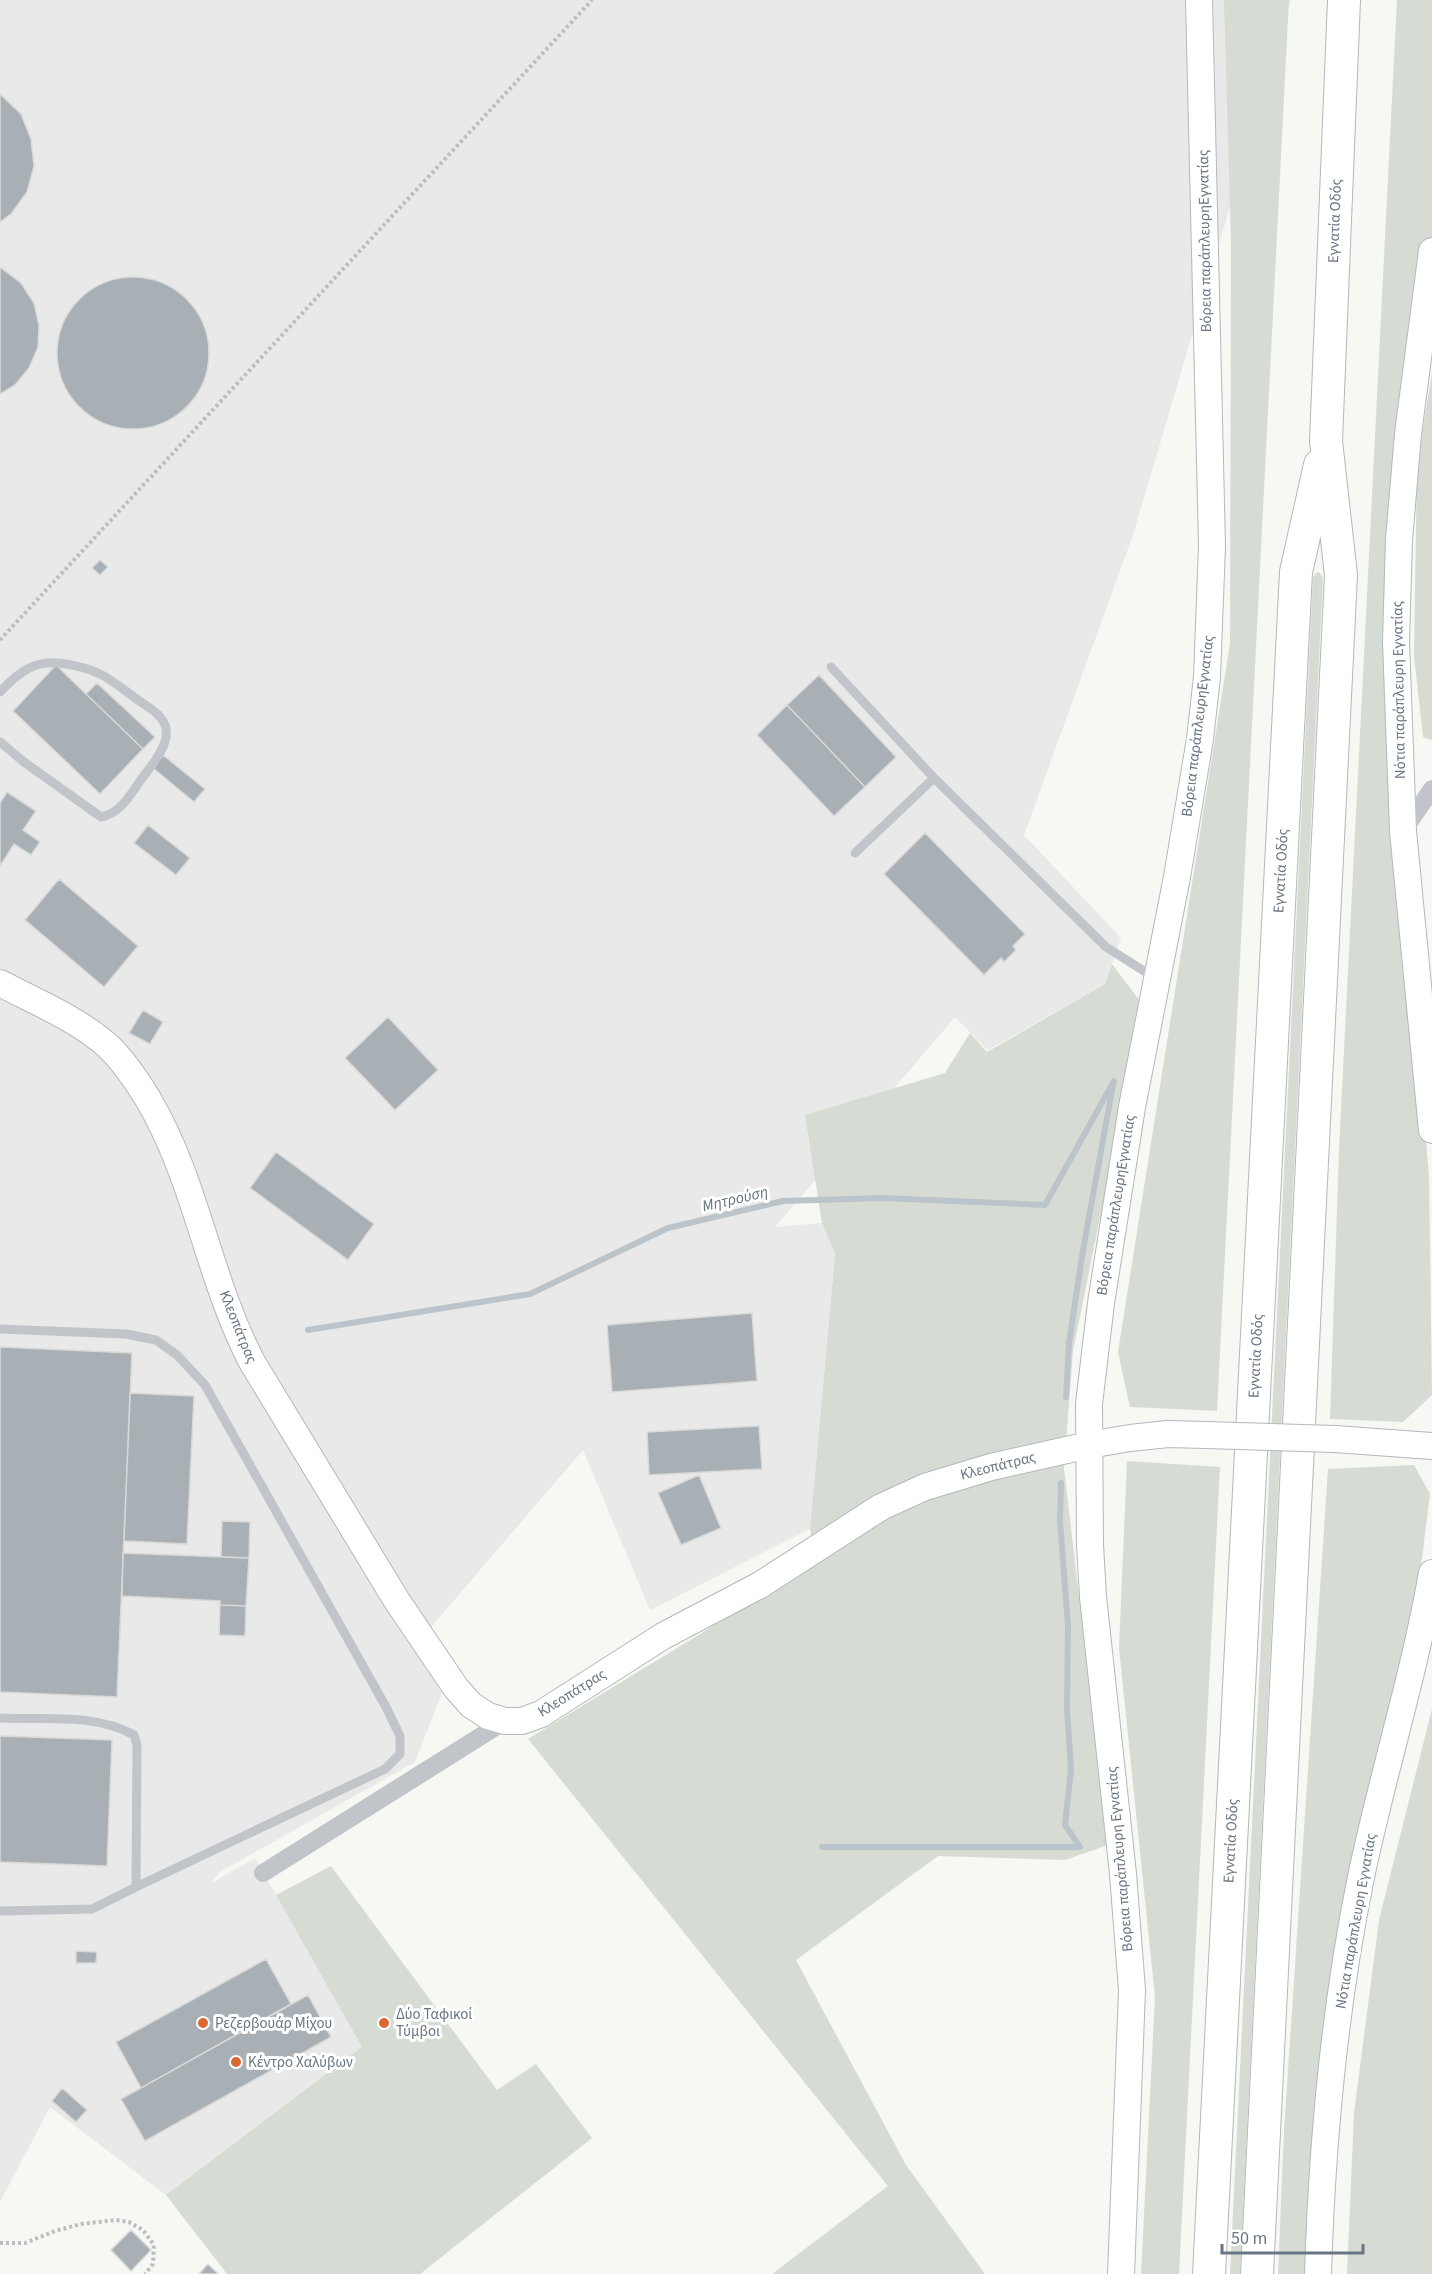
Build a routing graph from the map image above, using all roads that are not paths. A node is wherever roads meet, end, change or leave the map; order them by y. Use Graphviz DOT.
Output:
graph roads {
  1 [pos="1199,0"];
  2 [pos="1344,0"];
  3 [pos="1432,251"];
  4 [pos="1326,441"];
  5 [pos="831,667"];
  6 [pos="0,692"];
  7 [pos="0,742"];
  8 [pos="934,778"];
  9 [pos="1432,789"];
  10 [pos="1403,831"];
  11 [pos="855,853"];
  12 [pos="1157,979"];
  13 [pos="0,983"];
  14 [pos="1432,1130"];
  15 [pos="0,1329"];
  16 [pos="1089,1444"];
  17 [pos="1432,1446"];
  18 [pos="1432,1573"];
  19 [pos="0,1718"];
  20 [pos="505,1721"];
  21 [pos="263,1872"];
  22 [pos="136,1887"];
  23 [pos="0,1911"];
  24 [pos="1121,2274"];
  25 [pos="1209,2274"];
  26 [pos="1257,2274"];
  27 [pos="1318,2274"];
  1 -- 12 [label="street, Βόρεια παράπλευρηΕγνατίας"];
  2 -- 4 [label="highway, Εγνατία Οδός"];
  3 -- 10 [label="street, Νότια παράπλευρη Εγνατίας"];
  4 -- 25 [label="highway, Εγνατία Οδός"];
  4 -- 26 [label="highway, Εγνατία Οδός"];
  5 -- 8 [label="lane"];
  6 -- 7 [label="lane"];
  8 -- 11 [label="lane"];
  8 -- 12 [label="lane"];
  9 -- 10 [label="street"];
  10 -- 14 [label="street, Νότια παράπλευρη Εγνατίας"];
  12 -- 16 [label="street, Βόρεια παράπλευρηΕγνατίας"];
  13 -- 20 [label="street, Κλεοπάτρας"];
  15 -- 22 [label="lane"];
  16 -- 17 [label="street, Κλεοπάτρας, bridge"];
  16 -- 20 [label="street, Κλεοπάτρας"];
  16 -- 24 [label="street, Βόρεια παράπλευρη Εγνατίας"];
  18 -- 27 [label="street, Νότια παράπλευρη Εγνατίας"];
  19 -- 22 [label="lane"];
  20 -- 21 [label="street"];
  22 -- 23 [label="lane"];
}
